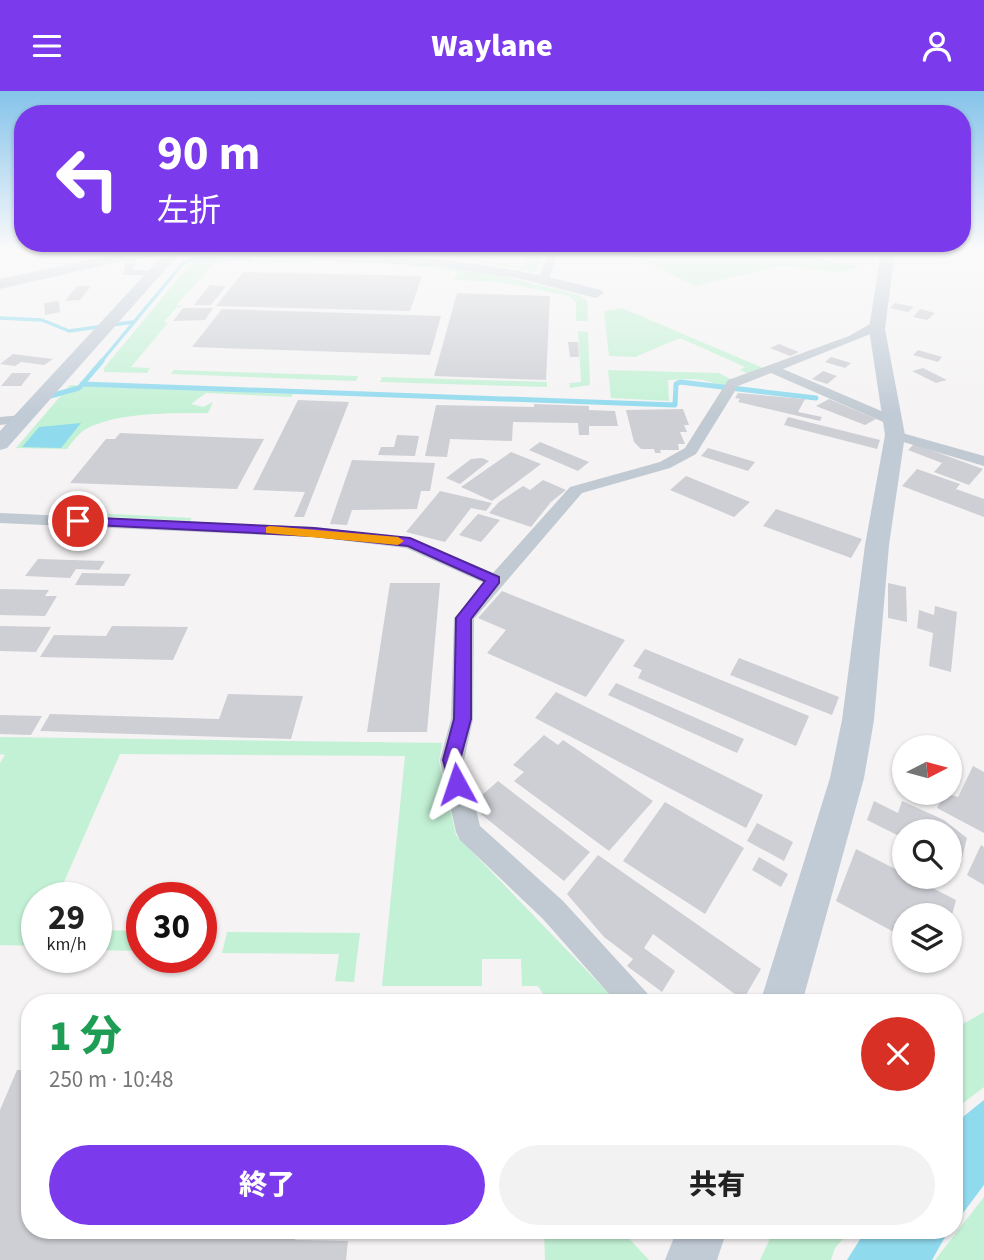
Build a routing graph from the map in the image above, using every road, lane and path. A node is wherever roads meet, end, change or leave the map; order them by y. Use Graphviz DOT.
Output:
graph roads {
  1 [pos="125,305"];
  2 [pos="880,305"];
  3 [pos="877,329"];
  4 [pos="774,370"];
  5 [pos="22,419"];
  6 [pos="0,421"];
  7 [pos="895,428"];
  8 [pos="0,444"];
  9 [pos="984,461"];
  10 [pos="0,518"];
  11 [pos="494,580"];
  12 [pos="629,994"];
  13 [pos="784,994"];
  14 [pos="699,1239"];
  15 [pos="691,1260"];
  1 -- 5 [label="street"];
  2 -- 3 [label="street"];
  3 -- 4 [label="street"];
  3 -- 7 [label="street"];
  4 -- 7 [label="street"];
  4 -- 11 [label="street"];
  5 -- 6 [label="street"];
  5 -- 8 [label="street"];
  7 -- 9 [label="street"];
  7 -- 13 [label="street"];
  10 -- 11 [label="street"];
  11 -- 12 [label="street"];
  14 -- 15 [label="street"];
}
